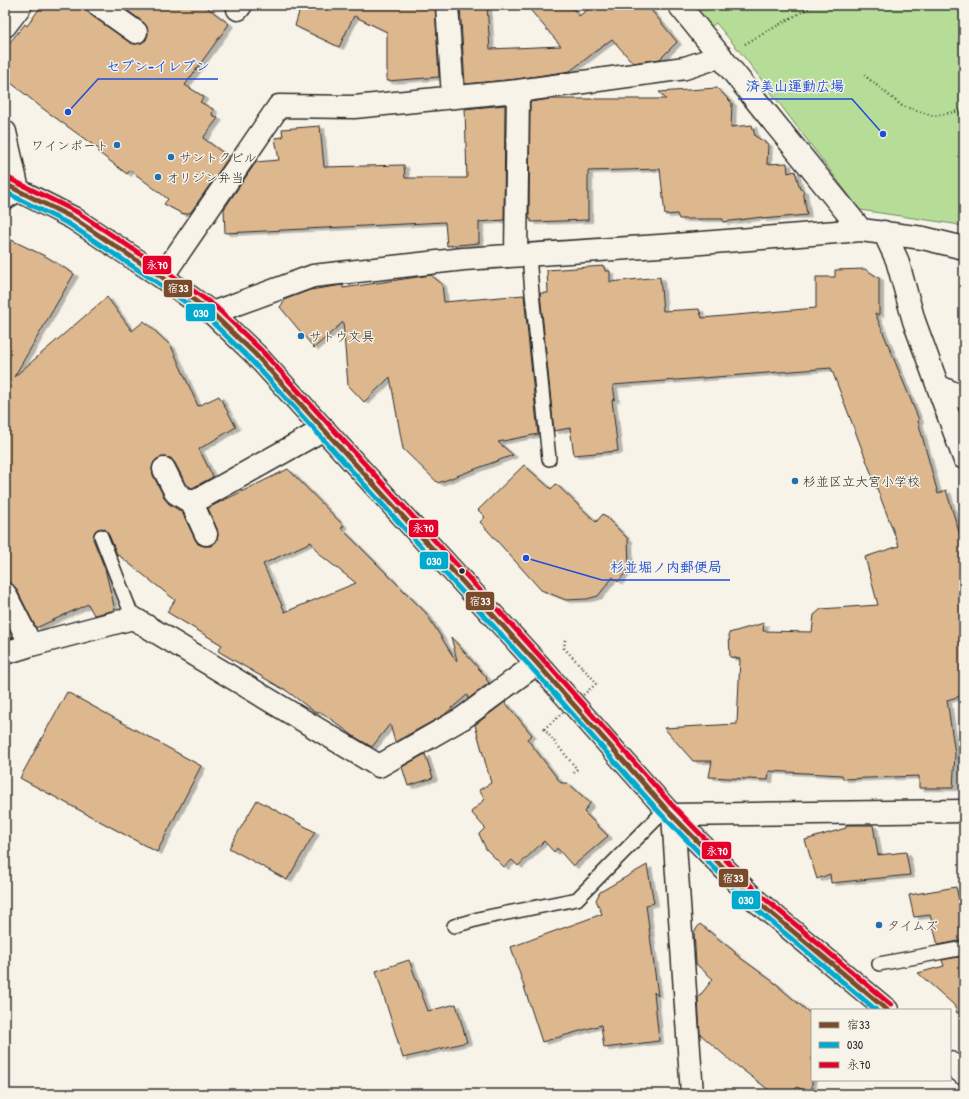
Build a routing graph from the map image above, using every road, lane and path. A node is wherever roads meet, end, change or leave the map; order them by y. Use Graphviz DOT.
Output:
graph roads {
  1 [pos="21,5"];
  2 [pos="98,5"];
  3 [pos="447,5"];
  4 [pos="679,5"];
  5 [pos="814,5"];
  6 [pos="5,26"];
  7 [pos="136,32"];
  8 [pos="721,56"];
  9 [pos="864,76"];
  10 [pos="518,91"];
  11 [pos="453,97"];
  12 [pos="964,113"];
  13 [pos="5,132"];
  14 [pos="10,191"];
  15 [pos="861,230"];
  16 [pos="884,232"];
  17 [pos="964,248"];
  18 [pos="522,255"];
  19 [pos="162,277"];
  20 [pos="212,313"];
  21 [pos="938,386"];
  22 [pos="964,398"];
  23 [pos="324,430"];
  24 [pos="964,458"];
  25 [pos="549,459"];
  26 [pos="164,469"];
  27 [pos="192,503"];
  28 [pos="206,534"];
  29 [pos="101,536"];
  30 [pos="5,594"];
  31 [pos="133,618"];
  32 [pos="565,640"];
  33 [pos="31,645"];
  34 [pos="5,653"];
  35 [pos="536,664"];
  36 [pos="574,773"];
  37 [pos="964,811"];
  38 [pos="669,812"];
  39 [pos="454,926"];
  40 [pos="964,948"];
  41 [pos="879,964"];
  42 [pos="886,1009"];
  43 [pos="951,1064"];
  44 [pos="964,1074"];
  45 [pos="692,1094"];
  1 -- 6 [label="street"];
  2 -- 7 [label="street"];
  3 -- 11 [label="street"];
  4 -- 8 [label="street"];
  5 -- 8 [label="path"];
  8 -- 10 [label="street"];
  8 -- 15 [label="street"];
  9 -- 12 [label="path"];
  10 -- 11 [label="street"];
  10 -- 18 [label="street"];
  11 -- 19 [label="street"];
  13 -- 14 [label="street"];
  14 -- 19 [label="street"];
  15 -- 16 [label="street"];
  15 -- 18 [label="street"];
  16 -- 17 [label="street"];
  16 -- 21 [label="street"];
  18 -- 20 [label="street"];
  18 -- 25 [label="lane"];
  19 -- 20 [label="street"];
  20 -- 23 [label="street"];
  21 -- 22 [label="street"];
  21 -- 24 [label="street"];
  23 -- 27 [label="street"];
  23 -- 35 [label="street"];
  26 -- 27 [label="street"];
  27 -- 28 [label="street"];
  29 -- 31 [label="lane"];
  30 -- 33 [label="street"];
  31 -- 33 [label="street"];
  31 -- 35 [label="street"];
  32 -- 36 [label="path, bridge"];
  33 -- 34 [label="street"];
  35 -- 38 [label="street"];
  37 -- 38 [label="street"];
  38 -- 39 [label="lane"];
  38 -- 42 [label="street"];
  38 -- 45 [label="street"];
  40 -- 41 [label="lane"];
  43 -- 44 [label="street"];
}
